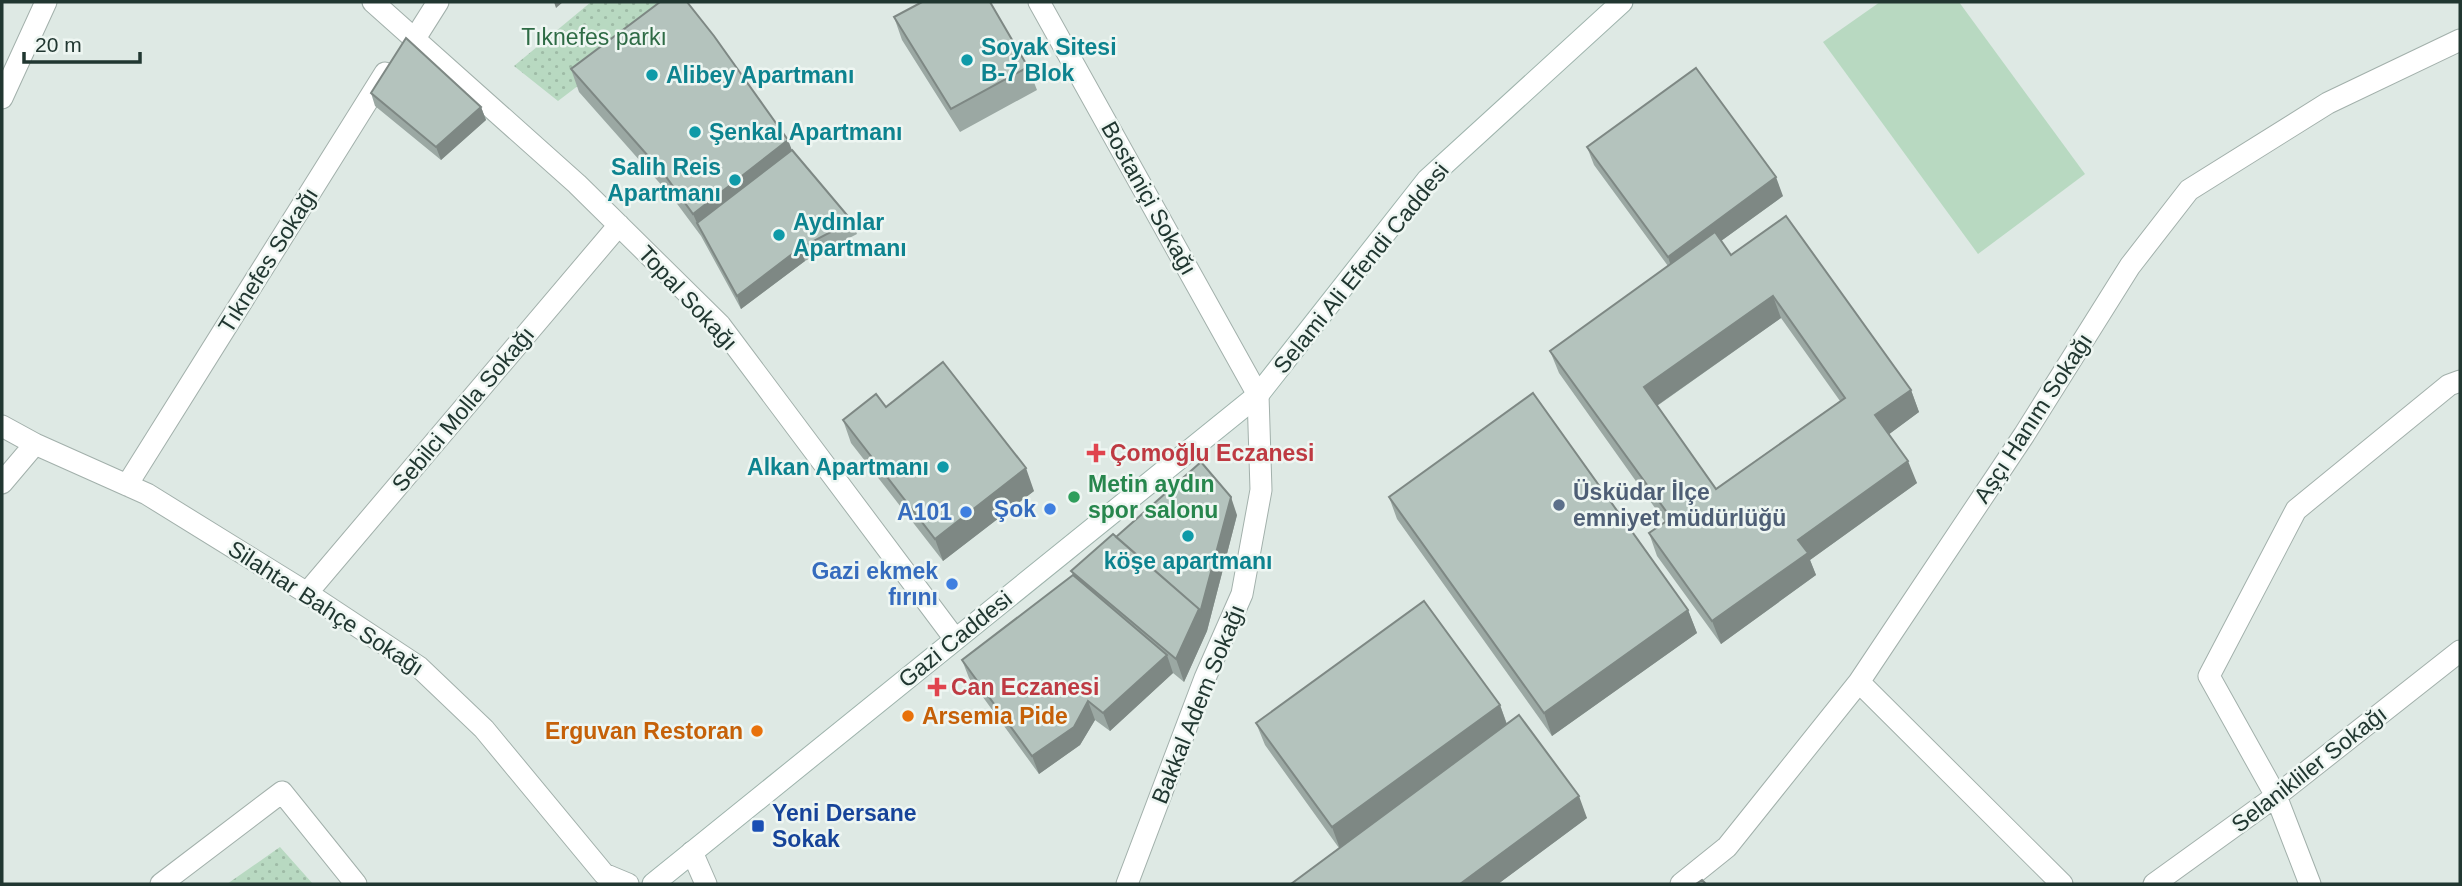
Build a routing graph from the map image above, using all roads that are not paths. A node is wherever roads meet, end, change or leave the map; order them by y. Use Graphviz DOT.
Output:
graph roads {
  1 [pos="46,2"];
  2 [pos="373,2"];
  3 [pos="438,2"];
  4 [pos="1038,2"];
  5 [pos="1622,2"];
  6 [pos="2460,40"];
  7 [pos="405,46"];
  8 [pos="2,98"];
  9 [pos="619,225"];
  10 [pos="2460,382"];
  11 [pos="1258,395"];
  12 [pos="2,426"];
  13 [pos="35,444"];
  14 [pos="2,483"];
  15 [pos="127,485"];
  16 [pos="307,593"];
  17 [pos="955,639"];
  18 [pos="2460,651"];
  19 [pos="1859,682"];
  20 [pos="2276,796"];
  21 [pos="692,852"];
  22 [pos="161,884"];
  23 [pos="356,884"];
  24 [pos="628,884"];
  25 [pos="653,884"];
  26 [pos="706,884"];
  27 [pos="1127,884"];
  28 [pos="1681,884"];
  29 [pos="2062,884"];
  30 [pos="2154,884"];
  31 [pos="2310,884"];
  1 -- 8 [label="street"];
  2 -- 7 [label="street, Topal Sokağı"];
  3 -- 7 [label="street, Tıknefes Sokağı"];
  4 -- 11 [label="street, Bostaniçi Sokağı"];
  5 -- 11 [label="street, Selami Ali Efendi Caddesi"];
  6 -- 19 [label="street, Aşçı Hanım Sokağı"];
  7 -- 9 [label="street, Topal Sokağı"];
  7 -- 15 [label="street, Tıknefes Sokağı"];
  9 -- 16 [label="street, Sebilci Molla Sokağı"];
  9 -- 17 [label="street, Topal Sokağı"];
  10 -- 20 [label="street"];
  11 -- 17 [label="street, Gazi Caddesi"];
  11 -- 27 [label="street, Bakkal Adem Sokağı"];
  12 -- 13 [label="street, Silahtar Bahçe Sokağı"];
  13 -- 14 [label="street"];
  13 -- 15 [label="street, Silahtar Bahçe Sokağı"];
  15 -- 16 [label="street, Silahtar Bahçe Sokağı"];
  16 -- 24 [label="street, Silahtar Bahçe Sokağı"];
  17 -- 21 [label="street, Gazi Caddesi"];
  18 -- 20 [label="street, Selanikliler Sokağı"];
  19 -- 28 [label="street, Aşçı Hanım Sokağı"];
  19 -- 29 [label="street"];
  20 -- 30 [label="street, Selanikliler Sokağı"];
  20 -- 31 [label="street"];
  21 -- 25 [label="street, Gazi Caddesi"];
  21 -- 26 [label="street"];
  22 -- 23 [label="street"];
}
